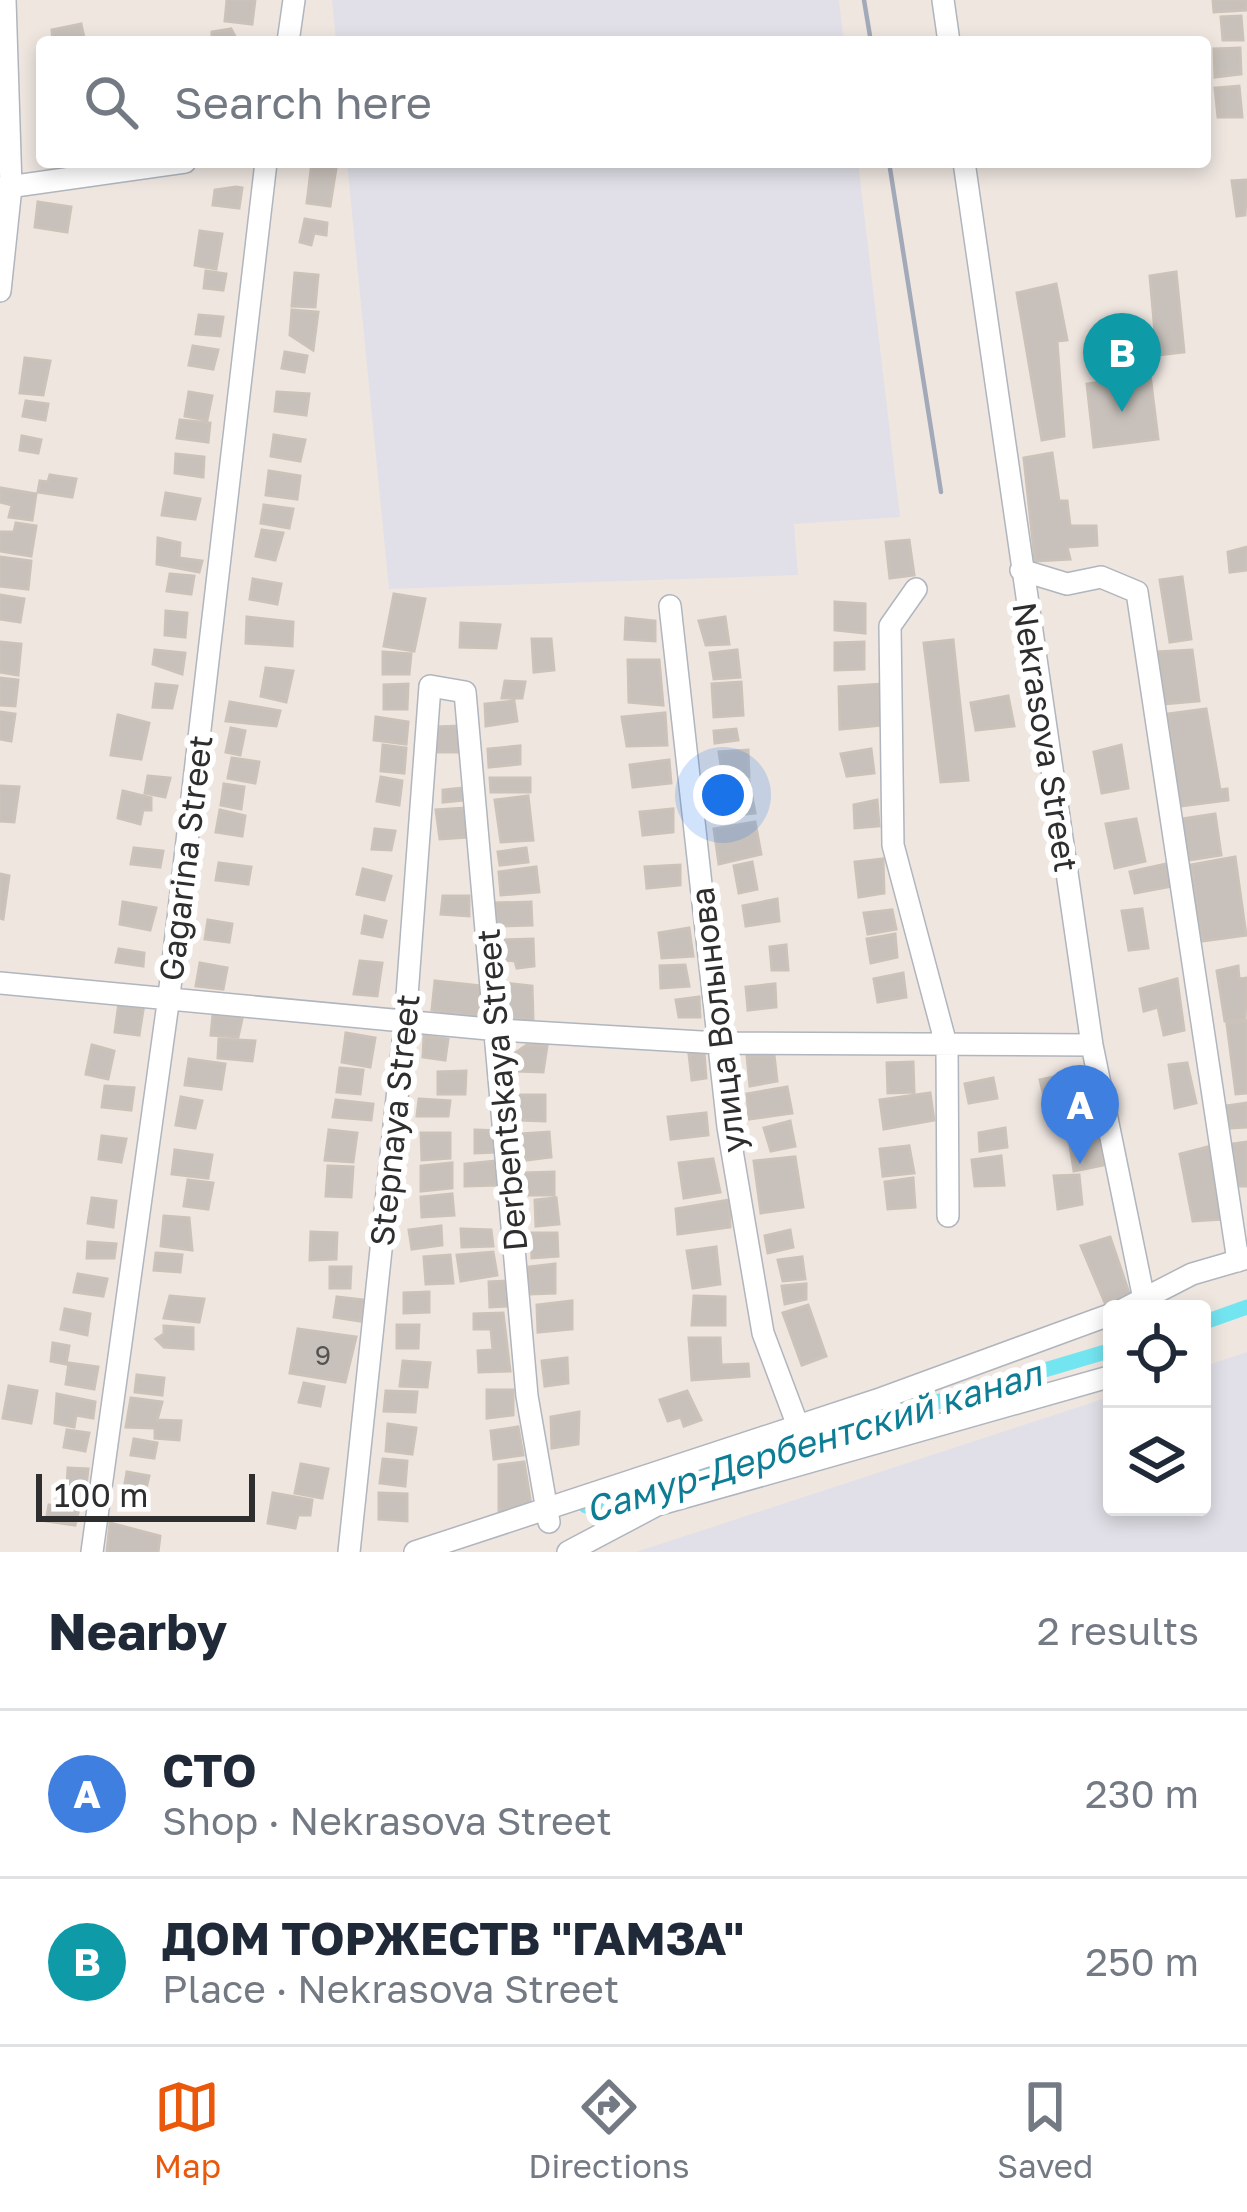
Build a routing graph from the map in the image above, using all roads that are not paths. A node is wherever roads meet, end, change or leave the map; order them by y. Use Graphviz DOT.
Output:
graph roads {
  1 [pos="5,0"];
  2 [pos="294,0"];
  3 [pos="943,0"];
  4 [pos="289,36"];
  5 [pos="948,36"];
  6 [pos="143,168"];
  7 [pos="265,168"];
  8 [pos="965,168"];
  9 [pos="5,188"];
  10 [pos="0,291"];
  11 [pos="1021,570"];
  12 [pos="916,589"];
  13 [pos="670,606"];
  14 [pos="430,686"];
  15 [pos="0,983"];
  16 [pos="169,996"];
  17 [pos="405,1023"];
  18 [pos="499,1030"];
  19 [pos="718,1043"];
  20 [pos="1092,1045"];
  21 [pos="947,1048"];
  22 [pos="948,1216"];
  23 [pos="1243,1259"];
  24 [pos="1146,1300"];
  25 [pos="1153,1300"];
  26 [pos="1103,1318"];
  27 [pos="1103,1379"];
  28 [pos="798,1426"];
  29 [pos="548,1515"];
  30 [pos="92,1552"];
  31 [pos="349,1552"];
  32 [pos="415,1552"];
  33 [pos="568,1552"];
  1 -- 9 [label="street"];
  2 -- 4 [label="street"];
  3 -- 5 [label="street"];
  6 -- 9 [label="street"];
  7 -- 16 [label="street, Gagarina Street"];
  8 -- 11 [label="street, Nekrasova Street"];
  9 -- 10 [label="street"];
  11 -- 20 [label="street, Nekrasova Street"];
  11 -- 23 [label="street"];
  12 -- 21 [label="street"];
  13 -- 19 [label="street, улица Волынова"];
  14 -- 17 [label="street, Stepnaya Street"];
  14 -- 18 [label="street, Derbentskaya Street"];
  15 -- 16 [label="street"];
  16 -- 17 [label="street"];
  16 -- 30 [label="street, Gagarina Street"];
  17 -- 18 [label="street"];
  17 -- 31 [label="street, Stepnaya Street"];
  18 -- 19 [label="street"];
  18 -- 29 [label="street, Derbentskaya Street"];
  19 -- 21 [label="street"];
  19 -- 28 [label="street, улица Волынова"];
  20 -- 21 [label="street"];
  20 -- 24 [label="street, Nekrasova Street"];
  21 -- 22 [label="street"];
  23 -- 25 [label="street"];
  26 -- 28 [label="street"];
  27 -- 33 [label="street"];
  28 -- 29 [label="street"];
  29 -- 32 [label="street"];
}
